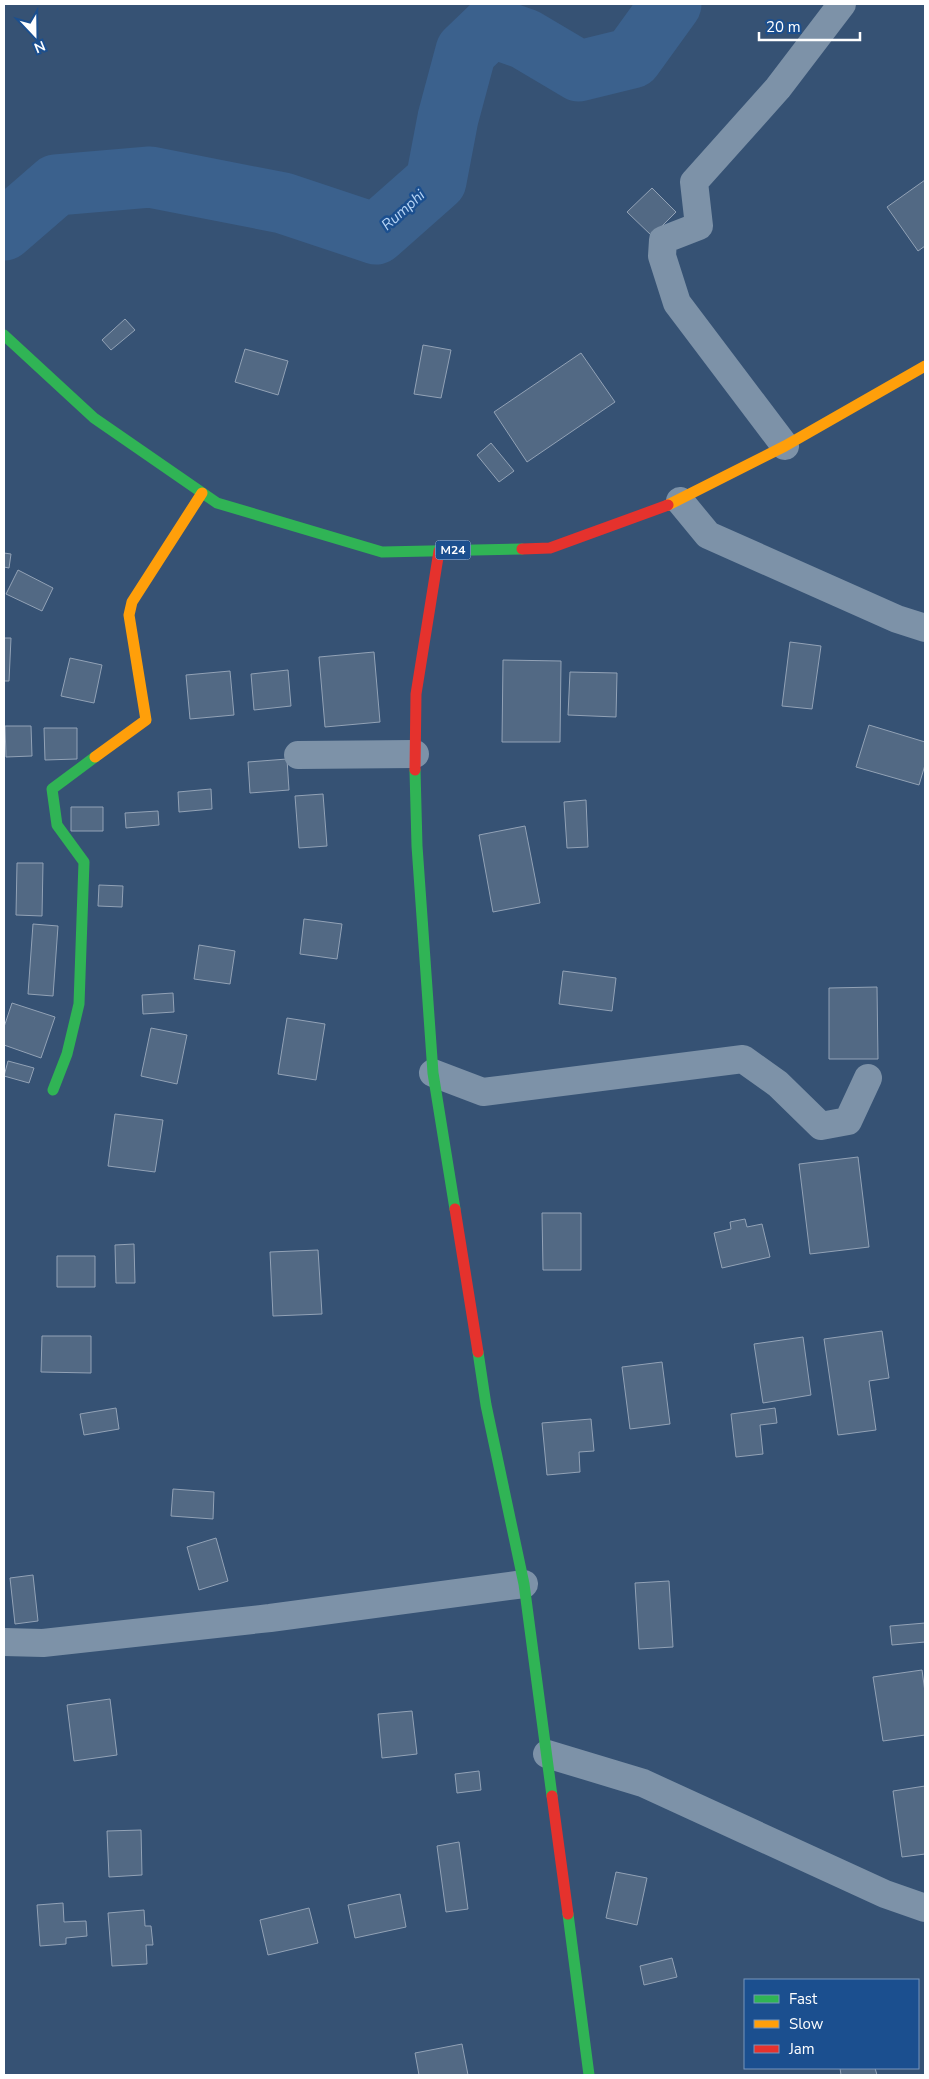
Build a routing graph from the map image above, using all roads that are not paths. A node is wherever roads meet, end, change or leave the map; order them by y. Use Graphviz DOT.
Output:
graph roads {
  1 [pos="842,4"];
  2 [pos="4,335"];
  3 [pos="925,366"];
  4 [pos="785,446"];
  5 [pos="202,493"];
  6 [pos="680,501"];
  7 [pos="439,550"];
  8 [pos="925,628"];
  9 [pos="415,754"];
  10 [pos="298,755"];
  11 [pos="433,1073"];
  12 [pos="868,1078"];
  13 [pos="53,1090"];
  14 [pos="524,1584"];
  15 [pos="4,1642"];
  16 [pos="547,1754"];
  17 [pos="925,1908"];
  18 [pos="589,2075"];
  1 -- 4 [label="street"];
  2 -- 5 [label="street, M24"];
  3 -- 4 [label="street, M24"];
  4 -- 6 [label="street, M24"];
  5 -- 7 [label="street, M24"];
  5 -- 13 [label="street"];
  6 -- 7 [label="street, M24"];
  6 -- 8 [label="street"];
  7 -- 9 [label="street"];
  9 -- 10 [label="street"];
  9 -- 11 [label="street"];
  11 -- 12 [label="street"];
  11 -- 14 [label="street"];
  14 -- 15 [label="street"];
  14 -- 16 [label="street"];
  16 -- 17 [label="street"];
  16 -- 18 [label="street"];
}
